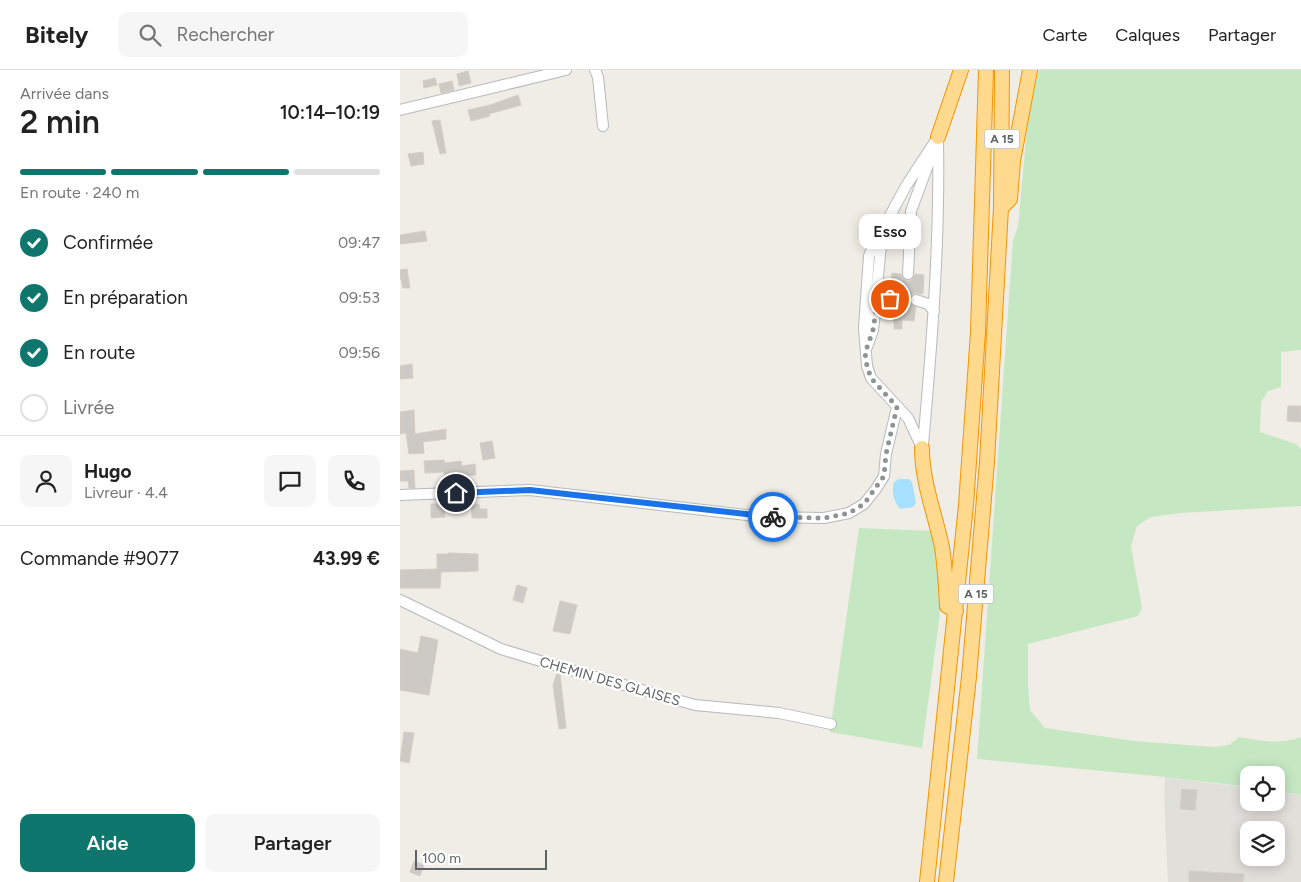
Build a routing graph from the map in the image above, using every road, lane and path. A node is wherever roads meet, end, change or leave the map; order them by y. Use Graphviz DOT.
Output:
graph roads {
  1 [pos="566,70"];
  2 [pos="595,70"];
  3 [pos="961,70"];
  4 [pos="986,70"];
  5 [pos="1002,70"];
  6 [pos="1030,70"];
  7 [pos="400,110"];
  8 [pos="603,126"];
  9 [pos="938,137"];
  10 [pos="1001,208"];
  11 [pos="884,226"];
  12 [pos="908,274"];
  13 [pos="890,299"];
  14 [pos="916,300"];
  15 [pos="876,310"];
  16 [pos="934,311"];
  17 [pos="865,353"];
  18 [pos="897,407"];
  19 [pos="922,448"];
  20 [pos="400,495"];
  21 [pos="400,600"];
  22 [pos="956,611"];
  23 [pos="831,724"];
  24 [pos="927,882"];
  25 [pos="946,882"];
  1 -- 7 [label="street"];
  2 -- 8 [label="street"];
  3 -- 9 [label="highway"];
  4 -- 22 [label="highway, A 15"];
  5 -- 10 [label="highway, A 15"];
  6 -- 10 [label="highway"];
  9 -- 11 [label="street"];
  9 -- 12 [label="street"];
  9 -- 16 [label="street"];
  10 -- 25 [label="highway, A 15"];
  11 -- 15 [label="street"];
  11 -- 17 [label="street"];
  13 -- 15 [label="street"];
  14 -- 16 [label="street"];
  15 -- 17 [label="street"];
  16 -- 19 [label="street"];
  17 -- 18 [label="street"];
  18 -- 19 [label="street"];
  18 -- 20 [label="street"];
  19 -- 22 [label="highway"];
  21 -- 23 [label="street, CHEMIN DES GLAISES"];
  22 -- 24 [label="highway, A 15"];
}
